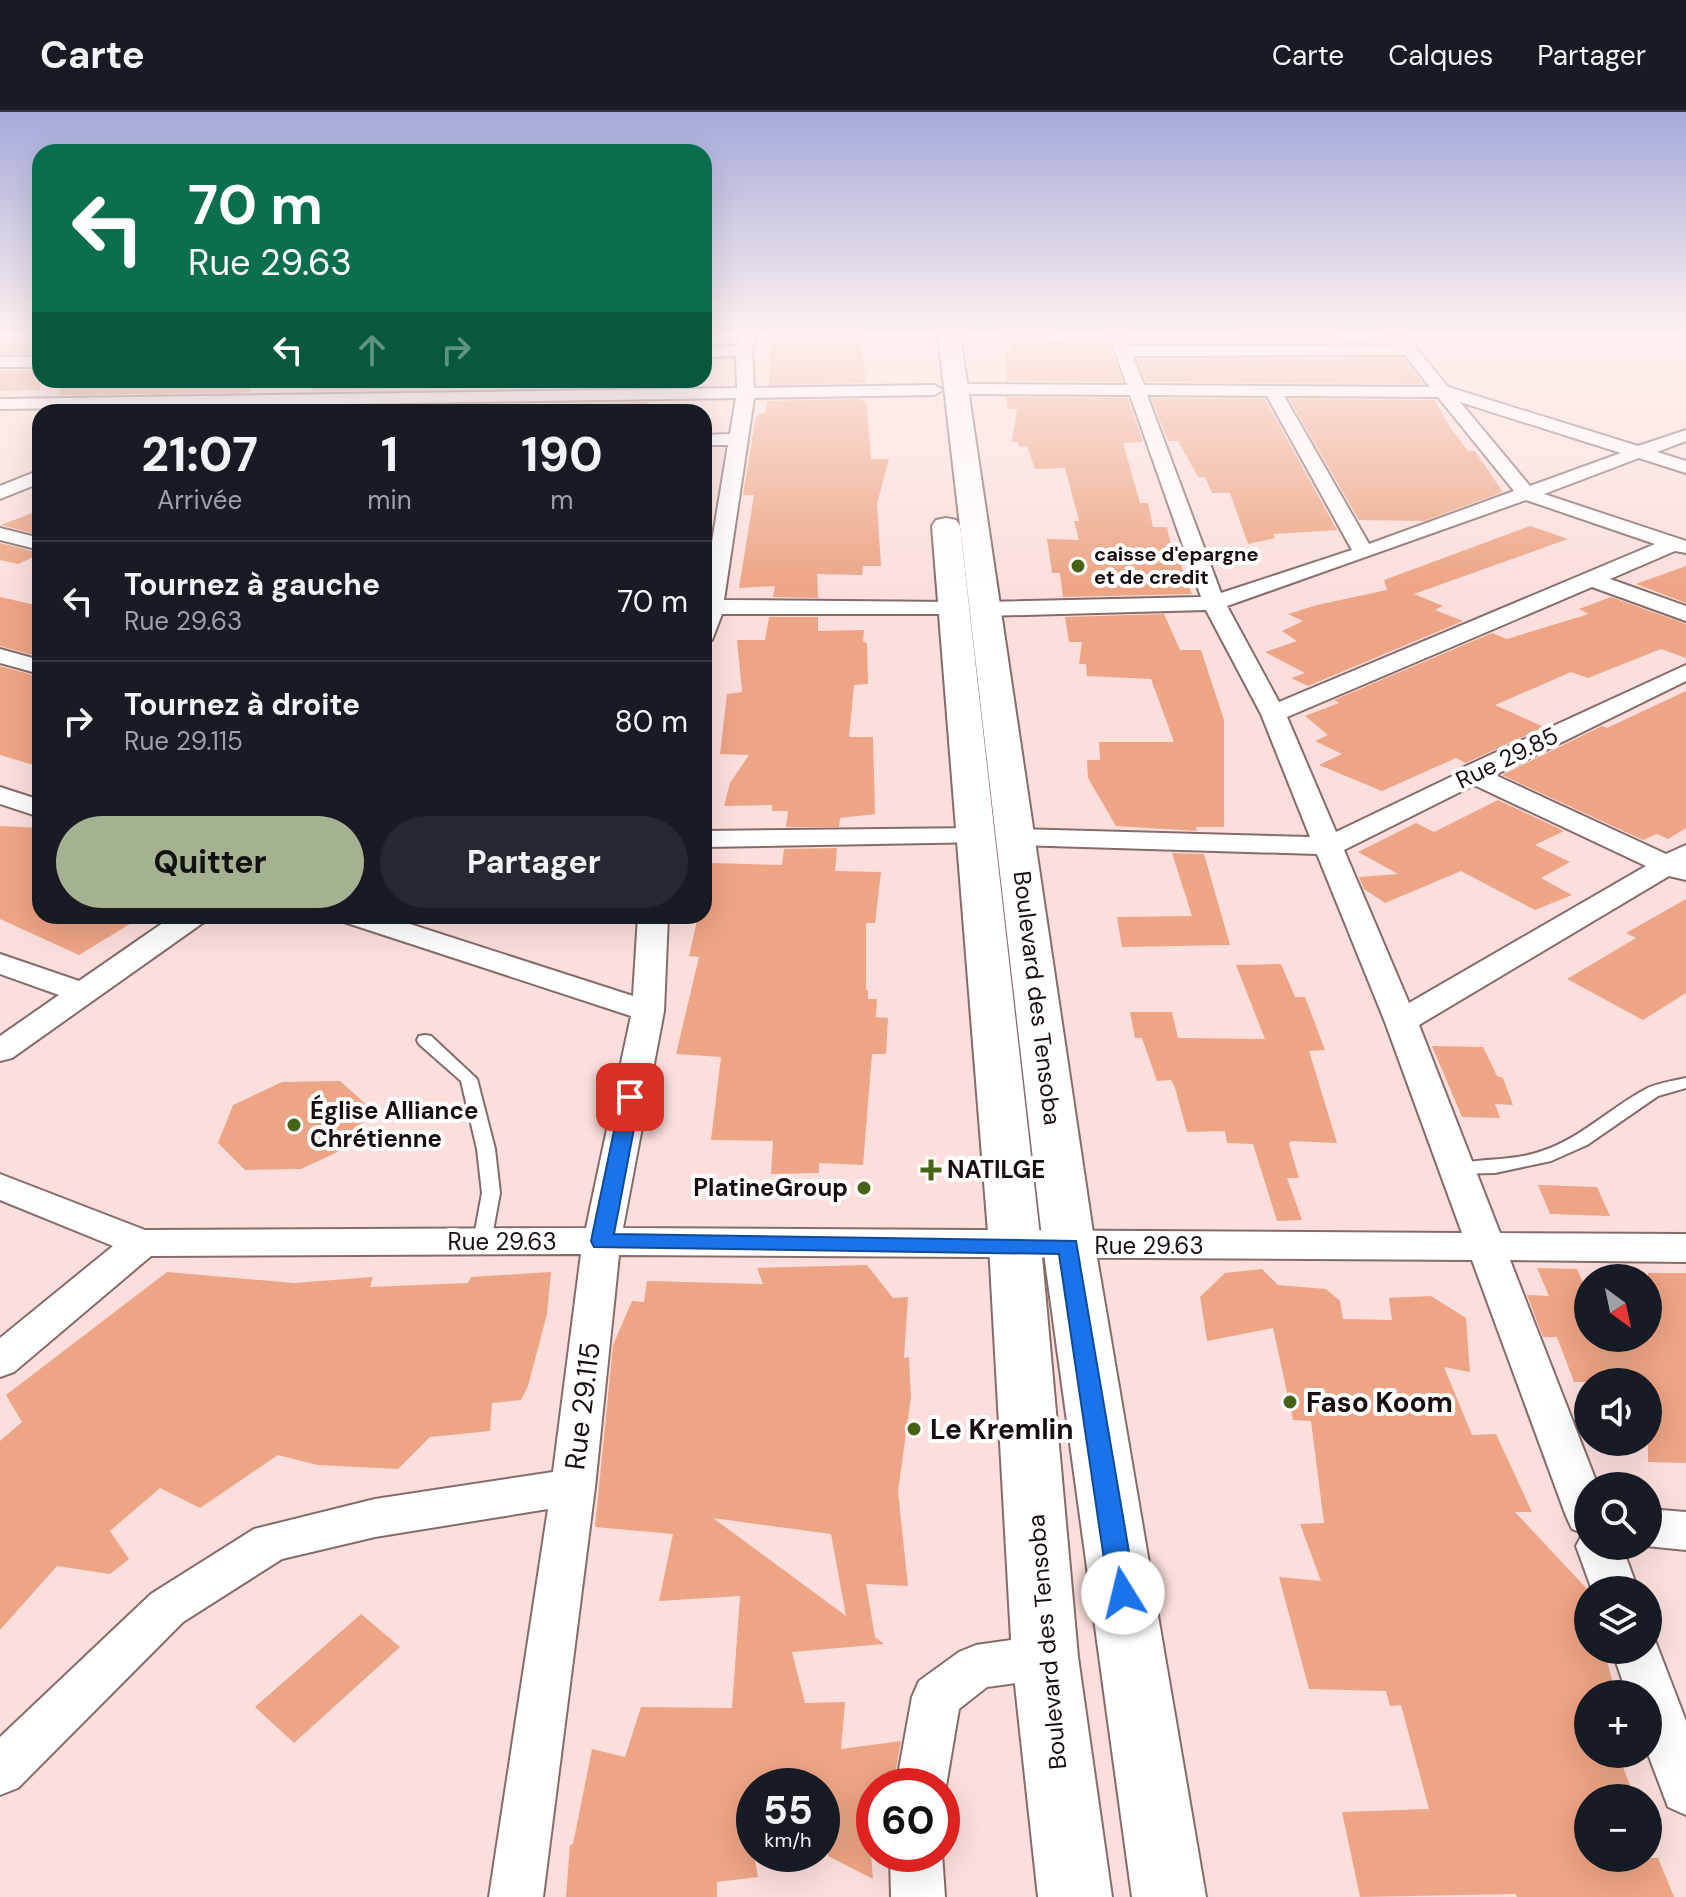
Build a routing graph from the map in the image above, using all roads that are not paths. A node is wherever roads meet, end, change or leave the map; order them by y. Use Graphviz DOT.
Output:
graph roads {
  1 [pos="742,418"];
  2 [pos="948,418"];
  3 [pos="1149,418"];
  4 [pos="1288,418"];
  5 [pos="1467,418"];
  6 [pos="1531,418"];
  7 [pos="1686,435"];
  8 [pos="739,439"];
  9 [pos="712,440"];
  10 [pos="1639,452"];
  11 [pos="1686,467"];
  12 [pos="32,479"];
  13 [pos="0,493"];
  14 [pos="1526,494"];
  15 [pos="0,534"];
  16 [pos="32,542"];
  17 [pos="1680,546"];
  18 [pos="1364,553"];
  19 [pos="1591,579"];
  20 [pos="712,586"];
  21 [pos="1214,603"];
  22 [pos="712,608"];
  23 [pos="969,609"];
  24 [pos="1686,614"];
  25 [pos="0,656"];
  26 [pos="32,665"];
  27 [pos="1686,672"];
  28 [pos="1273,714"];
  29 [pos="1471,774"];
  30 [pos="0,795"];
  31 [pos="32,806"];
  32 [pos="978,836"];
  33 [pos="1017,837"];
  34 [pos="712,839"];
  35 [pos="1329,846"];
  36 [pos="1680,864"];
  37 [pos="181,924"];
  38 [pos="380,924"];
  39 [pos="653,924"];
  40 [pos="0,963"];
  41 [pos="82,993"];
  42 [pos="648,1011"];
  43 [pos="1401,1022"];
  44 [pos="425,1040"];
  45 [pos="0,1051"];
  46 [pos="1686,1083"];
  47 [pos="1456,1170"];
  48 [pos="0,1186"];
  49 [pos="602,1241"];
  50 [pos="482,1242"];
  51 [pos="142,1243"];
  52 [pos="1042,1245"];
  53 [pos="1485,1248"];
  54 [pos="1686,1248"];
  55 [pos="0,1361"];
  56 [pos="1574,1480"];
  57 [pos="573,1487"];
  58 [pos="1662,1529"];
  59 [pos="1686,1531"];
  60 [pos="1045,1657"];
  61 [pos="1641,1664"];
  62 [pos="924,1768"];
  63 [pos="0,1771"];
  64 [pos="1686,1790"];
  65 [pos="917,1872"];
  66 [pos="1173,1890"];
  67 [pos="516,1897"];
  68 [pos="918,1897"];
  69 [pos="1075,1897"];
  1 -- 8 [label="street"];
  2 -- 23 [label="main road, Boulevard des Tensoba"];
  3 -- 21 [label="street"];
  4 -- 18 [label="street"];
  5 -- 14 [label="street"];
  6 -- 10 [label="street"];
  7 -- 10 [label="street"];
  8 -- 9 [label="street"];
  8 -- 20 [label="street"];
  10 -- 11 [label="street"];
  10 -- 14 [label="street"];
  12 -- 13 [label="street"];
  14 -- 17 [label="street"];
  14 -- 18 [label="street"];
  15 -- 16 [label="street"];
  17 -- 19 [label="street"];
  18 -- 21 [label="street"];
  19 -- 24 [label="street"];
  19 -- 28 [label="street"];
  21 -- 23 [label="street"];
  21 -- 28 [label="street"];
  22 -- 23 [label="street"];
  23 -- 32 [label="main road, Boulevard des Tensoba"];
  23 -- 33 [label="main road, Boulevard des Tensoba"];
  25 -- 26 [label="street"];
  27 -- 29 [label="street, Rue 29.85"];
  28 -- 35 [label="street"];
  29 -- 35 [label="street, Rue 29.85"];
  29 -- 36 [label="street"];
  30 -- 31 [label="street"];
  32 -- 34 [label="street"];
  32 -- 52 [label="main road, Boulevard des Tensoba"];
  33 -- 35 [label="street"];
  33 -- 52 [label="main road, Boulevard des Tensoba"];
  35 -- 43 [label="street"];
  36 -- 43 [label="street"];
  37 -- 41 [label="street"];
  38 -- 42 [label="street"];
  39 -- 42 [label="street, Rue 29.115"];
  40 -- 41 [label="street"];
  41 -- 45 [label="street"];
  42 -- 49 [label="street, Rue 29.115"];
  43 -- 47 [label="street"];
  44 -- 50 [label="lane"];
  46 -- 47 [label="lane"];
  47 -- 53 [label="street"];
  48 -- 51 [label="street, Rue 29.63"];
  49 -- 50 [label="street, Rue 29.63"];
  49 -- 52 [label="street, Rue 29.63"];
  49 -- 57 [label="street, Rue 29.115"];
  50 -- 51 [label="street, Rue 29.63"];
  51 -- 55 [label="street"];
  52 -- 53 [label="street, Rue 29.63"];
  52 -- 60 [label="main road, Boulevard des Tensoba"];
  52 -- 66 [label="main road, Boulevard des Tensoba"];
  53 -- 54 [label="street, Rue 29.63"];
  53 -- 56 [label="street"];
  57 -- 63 [label="street"];
  57 -- 67 [label="street, Rue 29.115"];
  58 -- 59 [label="street"];
  60 -- 62 [label="street"];
  60 -- 69 [label="main road, Boulevard des Tensoba"];
  61 -- 64 [label="street"];
  65 -- 68 [label="street"];
}
